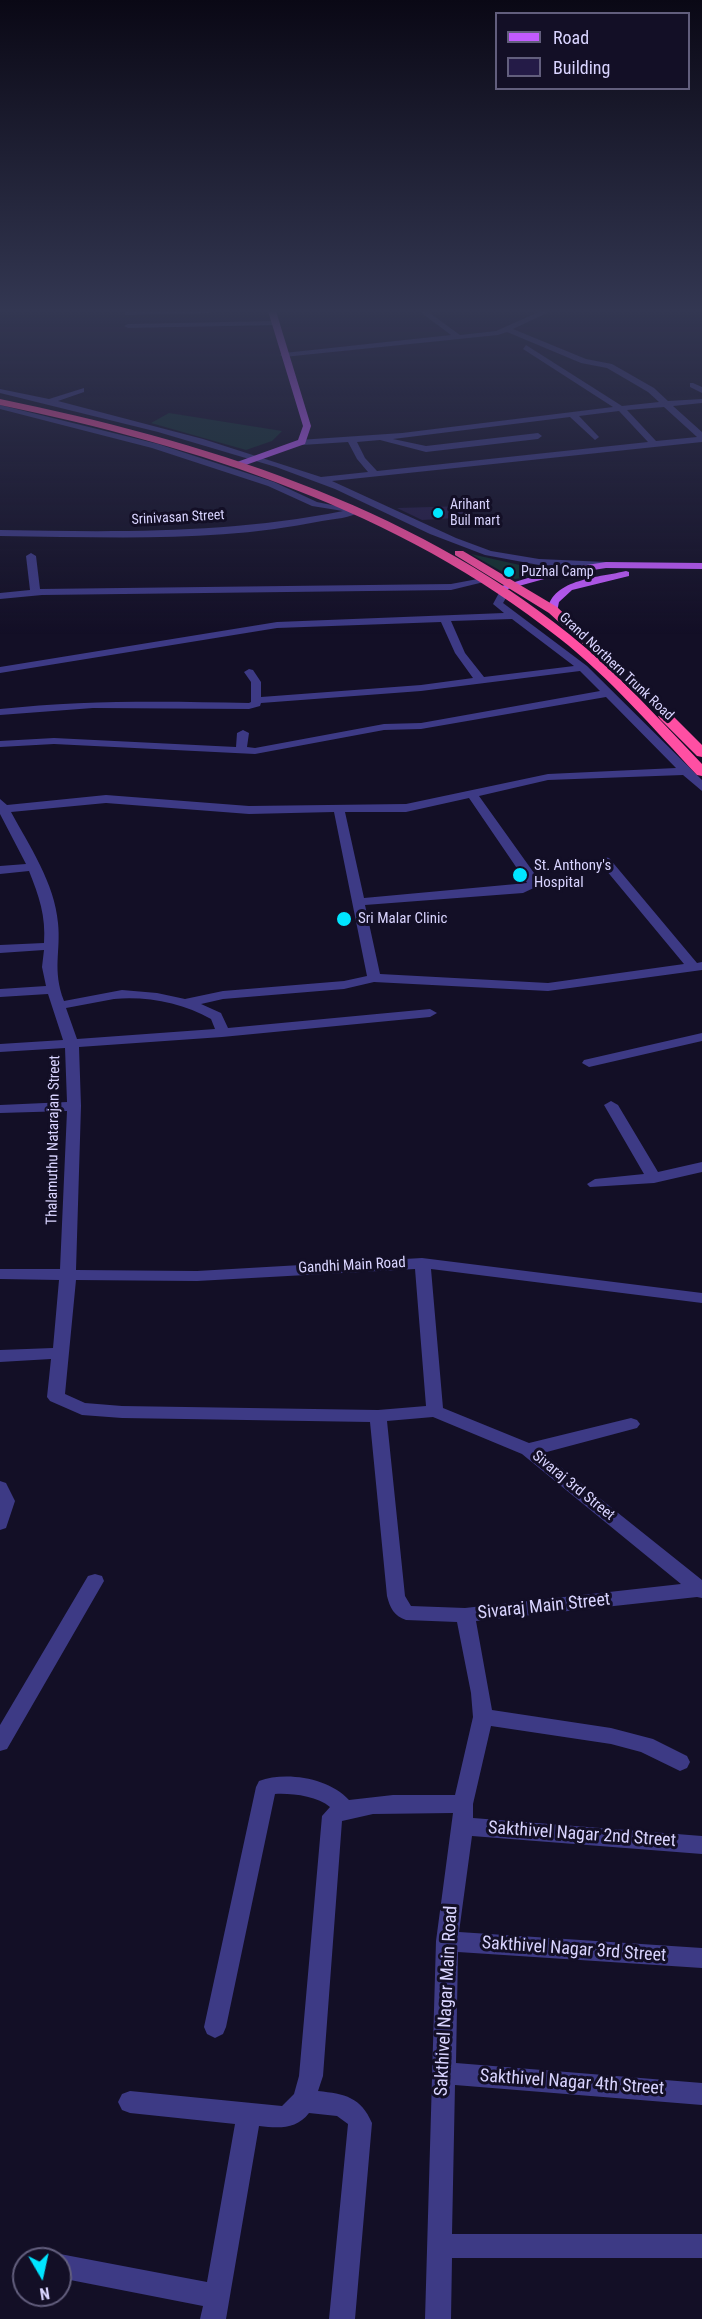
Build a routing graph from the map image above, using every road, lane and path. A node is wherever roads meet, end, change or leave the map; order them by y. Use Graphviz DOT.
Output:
graph roads {
  1 [pos="49,419"];
  2 [pos="83,419"];
  3 [pos="105,419"];
  4 [pos="128,419"];
  5 [pos="313,419"];
  6 [pos="529,419"];
  7 [pos="577,419"];
  8 [pos="631,419"];
  9 [pos="683,419"];
  10 [pos="523,420"];
  11 [pos="538,436"];
  12 [pos="378,437"];
  13 [pos="595,437"];
  14 [pos="702,438"];
  15 [pos="351,440"];
  16 [pos="306,442"];
  17 [pos="654,444"];
  18 [pos="558,454"];
  19 [pos="253,463"];
  20 [pos="373,472"];
  21 [pos="320,480"];
  22 [pos="356,511"];
  23 [pos="0,533"];
  24 [pos="31,556"];
  25 [pos="606,565"];
  26 [pos="702,566"];
  27 [pos="702,572"];
  28 [pos="626,574"];
  29 [pos="483,581"];
  30 [pos="509,589"];
  31 [pos="35,593"];
  32 [pos="0,596"];
  33 [pos="553,610"];
  34 [pos="515,616"];
  35 [pos="444,618"];
  36 [pos="583,668"];
  37 [pos="0,670"];
  38 [pos="249,672"];
  39 [pos="481,681"];
  40 [pos="610,693"];
  41 [pos="256,700"];
  42 [pos="0,712"];
  43 [pos="243,733"];
  44 [pos="0,744"];
  45 [pos="241,750"];
  46 [pos="702,753"];
  47 [pos="686,771"];
  48 [pos="702,772"];
  49 [pos="702,787"];
  50 [pos="471,793"];
  51 [pos="1,807"];
  52 [pos="339,810"];
  53 [pos="605,861"];
  54 [pos="34,867"];
  55 [pos="0,870"];
  56 [pos="358,902"];
  57 [pos="52,946"];
  58 [pos="0,949"];
  59 [pos="698,967"];
  60 [pos="374,978"];
  61 [pos="53,990"];
  62 [pos="0,993"];
  63 [pos="185,1004"];
  64 [pos="58,1006"];
  65 [pos="430,1013"];
  66 [pos="222,1033"];
  67 [pos="702,1037"];
  68 [pos="72,1044"];
  69 [pos="0,1048"];
  70 [pos="589,1063"];
  71 [pos="610,1105"];
  72 [pos="74,1106"];
  73 [pos="0,1109"];
  74 [pos="702,1167"];
  75 [pos="654,1178"];
  76 [pos="595,1184"];
  77 [pos="422,1263"];
  78 [pos="0,1274"];
  79 [pos="68,1275"];
  80 [pos="701,1299"];
  81 [pos="59,1353"];
  82 [pos="0,1356"];
  83 [pos="435,1411"];
  84 [pos="378,1416"];
  85 [pos="632,1424"];
  86 [pos="528,1450"];
  87 [pos="0,1488"];
  88 [pos="0,1522"];
  89 [pos="95,1581"];
  90 [pos="701,1590"];
  91 [pos="465,1616"];
  92 [pos="483,1717"];
  93 [pos="0,1743"];
  94 [pos="680,1762"];
  95 [pos="463,1804"];
  96 [pos="344,1808"];
  97 [pos="463,1826"];
  98 [pos="702,1845"];
  99 [pos="447,1941"];
  100 [pos="702,1958"];
  101 [pos="215,2027"];
  102 [pos="442,2073"];
  103 [pos="702,2094"];
  104 [pos="303,2101"];
  105 [pos="130,2102"];
  106 [pos="249,2113"];
  107 [pos="439,2246"];
  108 [pos="702,2246"];
  109 [pos="72,2269"];
  110 [pos="215,2307"];
  111 [pos="342,2319"];
  112 [pos="438,2319"];
  1 -- 22 [label="street"];
  2 -- 19 [label="highway, Grand Northern Trunk Road"];
  3 -- 19 [label="highway, Grand Northern Trunk Road"];
  4 -- 19 [label="street"];
  5 -- 16 [label="main road"];
  6 -- 10 [label="street"];
  7 -- 13 [label="street"];
  8 -- 17 [label="street"];
  9 -- 14 [label="street"];
  10 -- 11 [label="street"];
  10 -- 12 [label="street"];
  11 -- 12 [label="street"];
  11 -- 18 [label="street"];
  12 -- 15 [label="street"];
  14 -- 17 [label="street"];
  15 -- 16 [label="street"];
  15 -- 20 [label="street"];
  16 -- 19 [label="main road"];
  17 -- 18 [label="street"];
  18 -- 20 [label="street"];
  19 -- 21 [label="street"];
  19 -- 22 [label="highway, Grand Northern Trunk Road"];
  19 -- 30 [label="highway, Grand Northern Trunk Road"];
  20 -- 21 [label="street"];
  21 -- 25 [label="street"];
  22 -- 23 [label="street, Srinivasan Street"];
  22 -- 29 [label="highway, Grand Northern Trunk Road"];
  24 -- 31 [label="street"];
  25 -- 26 [label="main road"];
  25 -- 30 [label="main road"];
  27 -- 28 [label="main road"];
  28 -- 30 [label="main road"];
  28 -- 33 [label="main road"];
  29 -- 30 [label="highway, Grand Northern Trunk Road"];
  29 -- 31 [label="street"];
  30 -- 33 [label="highway, Grand Northern Trunk Road"];
  30 -- 34 [label="street"];
  30 -- 48 [label="highway, Grand Northern Trunk Road"];
  31 -- 32 [label="street"];
  33 -- 46 [label="highway, Grand Northern Trunk Road"];
  34 -- 35 [label="street"];
  34 -- 36 [label="street"];
  35 -- 37 [label="street"];
  35 -- 39 [label="street"];
  36 -- 39 [label="street"];
  36 -- 40 [label="street"];
  38 -- 41 [label="street"];
  39 -- 41 [label="street"];
  40 -- 45 [label="street"];
  40 -- 47 [label="street"];
  41 -- 42 [label="street"];
  43 -- 45 [label="street"];
  44 -- 45 [label="street"];
  47 -- 49 [label="street"];
  47 -- 50 [label="street"];
  50 -- 52 [label="street"];
  50 -- 56 [label="street"];
  51 -- 52 [label="street"];
  51 -- 54 [label="street, Thalamuthu Natarajan Street"];
  52 -- 56 [label="street"];
  53 -- 59 [label="street"];
  54 -- 55 [label="street"];
  54 -- 57 [label="street, Thalamuthu Natarajan Street"];
  56 -- 60 [label="street"];
  57 -- 58 [label="street"];
  57 -- 61 [label="street, Thalamuthu Natarajan Street"];
  59 -- 60 [label="street"];
  60 -- 63 [label="street"];
  61 -- 62 [label="street"];
  61 -- 64 [label="street, Thalamuthu Natarajan Street"];
  63 -- 64 [label="street"];
  63 -- 66 [label="street"];
  64 -- 68 [label="street, Thalamuthu Natarajan Street"];
  65 -- 66 [label="street"];
  66 -- 68 [label="street"];
  67 -- 70 [label="street"];
  68 -- 69 [label="street"];
  68 -- 72 [label="street, Thalamuthu Natarajan Street"];
  71 -- 75 [label="street"];
  72 -- 73 [label="street"];
  72 -- 79 [label="street, Thalamuthu Natarajan Street"];
  74 -- 75 [label="street"];
  75 -- 76 [label="street"];
  77 -- 79 [label="street, Gandhi Main Road"];
  77 -- 80 [label="street, Gandhi Main Road"];
  77 -- 83 [label="street"];
  78 -- 79 [label="street, Gandhi Main Road"];
  79 -- 81 [label="street, Thalamuthu Natarajan Street"];
  81 -- 82 [label="street"];
  81 -- 84 [label="street, Thalamuthu Natarajan Street"];
  83 -- 84 [label="street"];
  83 -- 86 [label="street, Sivaraj 3rd Street"];
  84 -- 91 [label="street, Sivaraj Main Street"];
  85 -- 86 [label="street"];
  86 -- 90 [label="street, Sivaraj 3rd Street"];
  87 -- 88 [label="street"];
  89 -- 93 [label="street"];
  90 -- 91 [label="street, Sivaraj Main Street"];
  91 -- 92 [label="street, Sakthivel Nagar Main Road"];
  92 -- 94 [label="street"];
  92 -- 95 [label="street, Sakthivel Nagar Main Road"];
  95 -- 96 [label="street"];
  95 -- 97 [label="street, Sakthivel Nagar Main Road"];
  96 -- 101 [label="street"];
  96 -- 104 [label="street"];
  97 -- 98 [label="street, Sakthivel Nagar 2nd Street"];
  97 -- 99 [label="street, Sakthivel Nagar Main Road"];
  99 -- 100 [label="street, Sakthivel Nagar 3rd Street"];
  99 -- 102 [label="street, Sakthivel Nagar Main Road"];
  102 -- 103 [label="street, Sakthivel Nagar 4th Street"];
  102 -- 107 [label="street, Sakthivel Nagar Main Road"];
  104 -- 106 [label="street"];
  104 -- 111 [label="street"];
  105 -- 106 [label="street"];
  106 -- 110 [label="street"];
  107 -- 108 [label="street"];
  107 -- 112 [label="street, Sakthivel Nagar Main Road"];
  109 -- 110 [label="street"];
}
